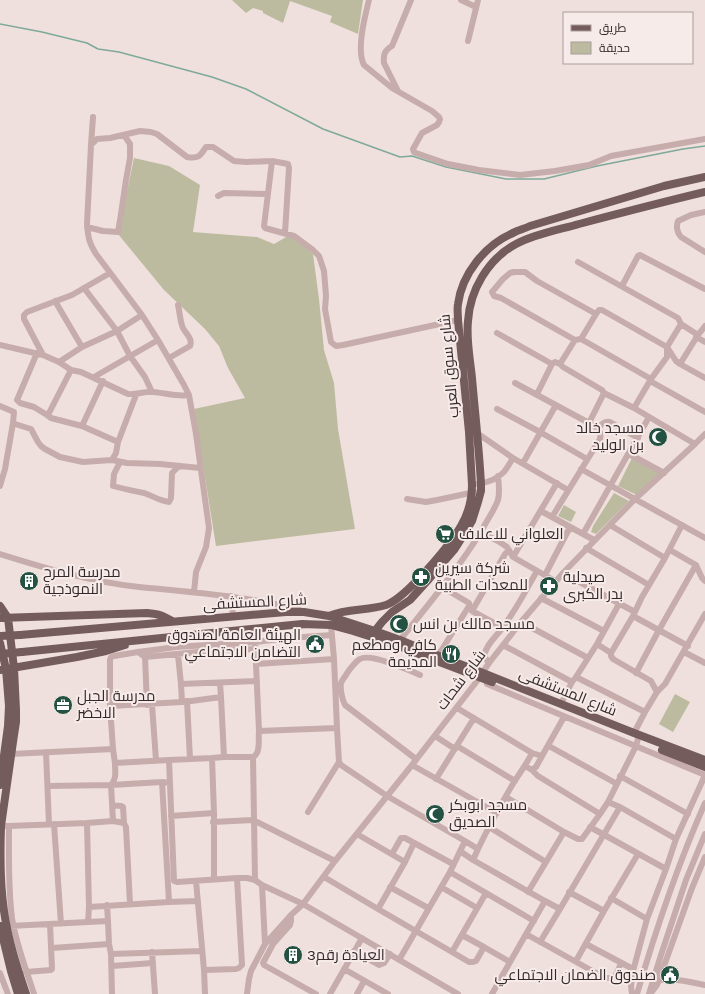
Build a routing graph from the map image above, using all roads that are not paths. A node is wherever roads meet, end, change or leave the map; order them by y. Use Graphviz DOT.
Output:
graph roads {
  1 [pos="369,0"];
  2 [pos="411,0"];
  3 [pos="461,0"];
  4 [pos="477,3"];
  5 [pos="468,41"];
  6 [pos="398,92"];
  7 [pos="93,117"];
  8 [pos="124,135"];
  9 [pos="705,139"];
  10 [pos="91,145"];
  11 [pos="272,161"];
  12 [pos="705,177"];
  13 [pos="705,192"];
  14 [pos="268,194"];
  15 [pos="218,196"];
  16 [pos="705,212"];
  17 [pos="87,227"];
  18 [pos="285,233"];
  19 [pos="705,252"];
  20 [pos="578,262"];
  21 [pos="110,273"];
  22 [pos="622,286"];
  23 [pos="84,288"];
  24 [pos="705,289"];
  25 [pos="55,301"];
  26 [pos="178,306"];
  27 [pos="596,314"];
  28 [pos="142,315"];
  29 [pos="458,320"];
  30 [pos="682,324"];
  31 [pos="705,326"];
  32 [pos="117,332"];
  33 [pos="497,333"];
  34 [pos="697,336"];
  35 [pos="158,340"];
  36 [pos="578,340"];
  37 [pos="705,342"];
  38 [pos="0,345"];
  39 [pos="82,347"];
  40 [pos="667,347"];
  41 [pos="40,354"];
  42 [pos="130,356"];
  43 [pos="169,358"];
  44 [pos="58,362"];
  45 [pos="552,364"];
  46 [pos="560,364"];
  47 [pos="680,364"];
  48 [pos="71,370"];
  49 [pos="94,377"];
  50 [pos="705,378"];
  51 [pos="650,380"];
  52 [pos="103,381"];
  53 [pos="514,383"];
  54 [pos="152,392"];
  55 [pos="604,393"];
  56 [pos="537,394"];
  57 [pos="136,395"];
  58 [pos="189,395"];
  59 [pos="556,405"];
  60 [pos="0,406"];
  61 [pos="634,408"];
  62 [pos="497,409"];
  63 [pos="705,412"];
  64 [pos="47,415"];
  65 [pos="649,417"];
  66 [pos="13,423"];
  67 [pos="588,423"];
  68 [pos="82,426"];
  69 [pos="598,429"];
  70 [pos="540,432"];
  71 [pos="477,433"];
  72 [pos="704,436"];
  73 [pos="638,438"];
  74 [pos="118,442"];
  75 [pos="695,444"];
  76 [pos="629,454"];
  77 [pos="513,458"];
  78 [pos="587,459"];
  79 [pos="112,460"];
  80 [pos="120,462"];
  81 [pos="523,463"];
  82 [pos="179,466"];
  83 [pos="200,468"];
  84 [pos="581,469"];
  85 [pos="664,474"];
  86 [pos="498,476"];
  87 [pos="557,483"];
  88 [pos="611,485"];
  89 [pos="0,486"];
  90 [pos="481,487"];
  91 [pos="472,489"];
  92 [pos="568,490"];
  93 [pos="407,498"];
  94 [pos="635,499"];
  95 [pos="541,511"];
  96 [pos="552,517"];
  97 [pos="610,525"];
  98 [pos="682,525"];
  99 [pos="570,527"];
  100 [pos="480,532"];
  101 [pos="583,534"];
  102 [pos="705,538"];
  103 [pos="594,540"];
  104 [pos="586,548"];
  105 [pos="509,550"];
  106 [pos="670,550"];
  107 [pos="0,554"];
  108 [pos="513,557"];
  109 [pos="665,558"];
  110 [pos="696,565"];
  111 [pos="537,571"];
  112 [pos="562,573"];
  113 [pos="544,574"];
  114 [pos="705,580"];
  115 [pos="555,581"];
  116 [pos="649,585"];
  117 [pos="442,587"];
  118 [pos="194,592"];
  119 [pos="232,596"];
  120 [pos="541,598"];
  121 [pos="619,604"];
  122 [pos="0,606"];
  123 [pos="471,608"];
  124 [pos="304,612"];
  125 [pos="634,614"];
  126 [pos="705,614"];
  127 [pos="233,616"];
  128 [pos="329,616"];
  129 [pos="4,618"];
  130 [pos="207,618"];
  131 [pos="172,621"];
  132 [pos="521,622"];
  133 [pos="302,624"];
  134 [pos="331,625"];
  135 [pos="503,628"];
  136 [pos="659,630"];
  137 [pos="375,631"];
  138 [pos="604,631"];
  139 [pos="209,633"];
  140 [pos="364,634"];
  141 [pos="332,635"];
  142 [pos="0,636"];
  143 [pos="289,638"];
  144 [pos="142,640"];
  145 [pos="400,640"];
  146 [pos="0,643"];
  147 [pos="597,644"];
  148 [pos="255,645"];
  149 [pos="504,646"];
  150 [pos="686,649"];
  151 [pos="138,652"];
  152 [pos="611,653"];
  153 [pos="0,654"];
  154 [pos="178,655"];
  155 [pos="431,656"];
  156 [pos="145,657"];
  157 [pos="588,658"];
  158 [pos="334,659"];
  159 [pos="489,663"];
  160 [pos="705,663"];
  161 [pos="256,664"];
  162 [pos="14,668"];
  163 [pos="3,669"];
  164 [pos="636,673"];
  165 [pos="420,675"];
  166 [pos="480,677"];
  167 [pos="574,680"];
  168 [pos="257,681"];
  169 [pos="220,683"];
  170 [pos="181,684"];
  171 [pos="657,692"];
  172 [pos="221,697"];
  173 [pos="185,702"];
  174 [pos="561,704"];
  175 [pos="150,705"];
  176 [pos="110,706"];
  177 [pos="457,708"];
  178 [pos="645,712"];
  179 [pos="564,717"];
  180 [pos="474,718"];
  181 [pos="337,728"];
  182 [pos="259,731"];
  183 [pos="435,736"];
  184 [pos="636,738"];
  185 [pos="549,746"];
  186 [pos="456,748"];
  187 [pos="113,749"];
  188 [pos="46,752"];
  189 [pos="532,753"];
  190 [pos="11,754"];
  191 [pos="542,756"];
  192 [pos="224,757"];
  193 [pos="253,757"];
  194 [pos="212,758"];
  195 [pos="190,759"];
  196 [pos="156,760"];
  197 [pos="169,760"];
  198 [pos="416,760"];
  199 [pos="705,760"];
  200 [pos="339,762"];
  201 [pos="115,763"];
  202 [pos="412,765"];
  203 [pos="525,766"];
  204 [pos="705,767"];
  205 [pos="532,770"];
  206 [pos="705,774"];
  207 [pos="620,776"];
  208 [pos="436,779"];
  209 [pos="515,781"];
  210 [pos="162,782"];
  211 [pos="170,783"];
  212 [pos="617,784"];
  213 [pos="0,785"];
  214 [pos="112,785"];
  215 [pos="48,786"];
  216 [pos="387,796"];
  217 [pos="506,797"];
  218 [pos="608,802"];
  219 [pos="705,802"];
  220 [pos="112,805"];
  221 [pos="620,807"];
  222 [pos="308,812"];
  223 [pos="2,813"];
  224 [pos="214,813"];
  225 [pos="497,813"];
  226 [pos="600,814"];
  227 [pos="688,814"];
  228 [pos="171,816"];
  229 [pos="253,820"];
  230 [pos="113,821"];
  231 [pos="213,822"];
  232 [pos="87,823"];
  233 [pos="124,823"];
  234 [pos="52,824"];
  235 [pos="5,826"];
  236 [pos="489,827"];
  237 [pos="590,827"];
  238 [pos="564,832"];
  239 [pos="357,834"];
  240 [pos="603,834"];
  241 [pos="705,834"];
  242 [pos="676,839"];
  243 [pos="465,841"];
  244 [pos="414,843"];
  245 [pos="478,848"];
  246 [pos="460,851"];
  247 [pos="392,854"];
  248 [pos="638,854"];
  249 [pos="705,857"];
  250 [pos="472,860"];
  251 [pos="335,861"];
  252 [pos="405,862"];
  253 [pos="546,862"];
  254 [pos="453,864"];
  255 [pos="666,869"];
  256 [pos="450,872"];
  257 [pos="324,877"];
  258 [pos="237,878"];
  259 [pos="214,879"];
  260 [pos="255,880"];
  261 [pos="196,881"];
  262 [pos="262,885"];
  263 [pos="390,887"];
  264 [pos="441,887"];
  265 [pos="528,892"];
  266 [pos="569,892"];
  267 [pos="486,893"];
  268 [pos="611,898"];
  269 [pos="544,901"];
  270 [pos="169,902"];
  271 [pos="198,902"];
  272 [pos="130,904"];
  273 [pos="303,904"];
  274 [pos="108,905"];
  275 [pos="89,907"];
  276 [pos="428,908"];
  277 [pos="477,908"];
  278 [pos="378,909"];
  279 [pos="560,909"];
  280 [pos="604,911"];
  281 [pos="291,915"];
  282 [pos="647,919"];
  283 [pos="108,921"];
  284 [pos="534,921"];
  285 [pos="88,922"];
  286 [pos="50,924"];
  287 [pos="61,924"];
  288 [pos="7,926"];
  289 [pos="415,930"];
  290 [pos="526,934"];
  291 [pos="462,935"];
  292 [pos="362,938"];
  293 [pos="540,942"];
  294 [pos="110,944"];
  295 [pos="265,944"];
  296 [pos="586,944"];
  297 [pos="484,947"];
  298 [pos="52,948"];
  299 [pos="202,951"];
  300 [pos="354,951"];
  301 [pos="152,952"];
  302 [pos="452,952"];
  303 [pos="111,954"];
  304 [pos="390,954"];
  305 [pos="399,960"];
  306 [pos="576,961"];
  307 [pos="510,962"];
  308 [pos="153,963"];
  309 [pos="621,963"];
  310 [pos="112,966"];
  311 [pos="344,969"];
  312 [pos="633,969"];
  313 [pos="204,970"];
  314 [pos="0,972"];
  315 [pos="26,972"];
  316 [pos="659,980"];
  317 [pos="364,981"];
  318 [pos="2,983"];
  319 [pos="705,985"];
  320 [pos="454,993"];
  321 [pos="8,994"];
  322 [pos="18,994"];
  323 [pos="26,994"];
  324 [pos="34,994"];
  325 [pos="112,994"];
  326 [pos="155,994"];
  327 [pos="205,994"];
  328 [pos="247,994"];
  329 [pos="316,994"];
  330 [pos="330,994"];
  331 [pos="357,994"];
  332 [pos="388,994"];
  333 [pos="492,994"];
  334 [pos="632,994"];
  335 [pos="637,994"];
  336 [pos="650,994"];
  1 -- 6 [label="street"];
  2 -- 6 [label="street"];
  3 -- 4 [label="street"];
  4 -- 5 [label="street"];
  6 -- 9 [label="street"];
  7 -- 10 [label="street"];
  8 -- 10 [label="street"];
  8 -- 11 [label="street"];
  8 -- 17 [label="street"];
  10 -- 17 [label="street"];
  11 -- 14 [label="street"];
  11 -- 18 [label="street"];
  12 -- 29 [label="main road, شارع سوق العرب"];
  13 -- 71 [label="main road"];
  14 -- 15 [label="street"];
  14 -- 18 [label="street"];
  16 -- 19 [label="street"];
  17 -- 21 [label="street"];
  18 -- 29 [label="street"];
  20 -- 22 [label="street"];
  21 -- 23 [label="street"];
  21 -- 28 [label="street"];
  22 -- 24 [label="street"];
  22 -- 30 [label="street"];
  23 -- 25 [label="street"];
  23 -- 32 [label="street"];
  25 -- 39 [label="street"];
  25 -- 41 [label="street"];
  26 -- 43 [label="street"];
  27 -- 36 [label="street"];
  27 -- 36 [label="street"];
  27 -- 40 [label="street"];
  28 -- 32 [label="street"];
  28 -- 35 [label="street"];
  29 -- 91 [label="main road, شارع سوق العرب"];
  30 -- 34 [label="street"];
  30 -- 40 [label="street"];
  31 -- 34 [label="street"];
  32 -- 39 [label="street"];
  32 -- 42 [label="street"];
  33 -- 45 [label="street"];
  34 -- 37 [label="street"];
  34 -- 47 [label="street"];
  35 -- 42 [label="street"];
  35 -- 43 [label="street"];
  36 -- 46 [label="street"];
  36 -- 51 [label="street"];
  38 -- 41 [label="street"];
  39 -- 44 [label="street"];
  40 -- 47 [label="street"];
  40 -- 51 [label="street"];
  41 -- 44 [label="street"];
  41 -- 64 [label="street"];
  42 -- 49 [label="street"];
  42 -- 54 [label="street"];
  43 -- 58 [label="street"];
  44 -- 48 [label="street"];
  45 -- 46 [label="street"];
  45 -- 56 [label="street"];
  46 -- 55 [label="street"];
  47 -- 50 [label="street"];
  48 -- 49 [label="street"];
  48 -- 64 [label="street"];
  49 -- 52 [label="street"];
  51 -- 61 [label="street"];
  51 -- 63 [label="street"];
  52 -- 57 [label="street"];
  52 -- 68 [label="street"];
  53 -- 56 [label="street"];
  54 -- 57 [label="street"];
  54 -- 58 [label="street"];
  55 -- 61 [label="street"];
  55 -- 67 [label="street"];
  56 -- 59 [label="street"];
  57 -- 74 [label="street"];
  58 -- 83 [label="street"];
  59 -- 67 [label="street"];
  59 -- 70 [label="street"];
  60 -- 66 [label="street"];
  61 -- 65 [label="street"];
  62 -- 70 [label="street"];
  64 -- 68 [label="street"];
  65 -- 73 [label="street"];
  65 -- 75 [label="street"];
  66 -- 79 [label="street"];
  66 -- 89 [label="street"];
  67 -- 69 [label="street"];
  68 -- 74 [label="street"];
  69 -- 73 [label="street"];
  69 -- 78 [label="street"];
  70 -- 78 [label="street"];
  70 -- 81 [label="street"];
  71 -- 77 [label="street"];
  71 -- 90 [label="main road"];
  72 -- 75 [label="street, شارع شحات"];
  73 -- 76 [label="street"];
  74 -- 79 [label="street"];
  75 -- 85 [label="street, شارع شحات"];
  76 -- 85 [label="street"];
  76 -- 88 [label="street"];
  77 -- 81 [label="street"];
  77 -- 86 [label="street"];
  78 -- 84 [label="street"];
  79 -- 80 [label="street"];
  80 -- 82 [label="street"];
  80 -- 82 [label="street"];
  81 -- 87 [label="street"];
  82 -- 83 [label="street"];
  83 -- 118 [label="street"];
  84 -- 88 [label="street"];
  84 -- 92 [label="street"];
  85 -- 94 [label="street, شارع شحات"];
  86 -- 90 [label="street"];
  86 -- 100 [label="street"];
  87 -- 92 [label="street"];
  87 -- 95 [label="street"];
  88 -- 94 [label="street"];
  88 -- 101 [label="street"];
  90 -- 91 [label="street"];
  90 -- 137 [label="main road"];
  91 -- 93 [label="street"];
  91 -- 128 [label="main road, شارع سوق العرب"];
  92 -- 96 [label="street"];
  94 -- 97 [label="street, شارع شحات"];
  94 -- 98 [label="street"];
  95 -- 96 [label="street"];
  95 -- 108 [label="street"];
  96 -- 99 [label="street"];
  97 -- 103 [label="street, شارع شحات"];
  97 -- 109 [label="street"];
  98 -- 102 [label="street"];
  98 -- 106 [label="street"];
  99 -- 101 [label="street"];
  99 -- 113 [label="street"];
  100 -- 105 [label="street"];
  100 -- 117 [label="street"];
  101 -- 103 [label="street"];
  103 -- 104 [label="street, شارع شحات"];
  104 -- 112 [label="street, شارع شحات"];
  104 -- 116 [label="street"];
  105 -- 108 [label="street"];
  105 -- 123 [label="street"];
  106 -- 109 [label="street"];
  106 -- 110 [label="street"];
  107 -- 118 [label="street"];
  108 -- 111 [label="street"];
  109 -- 116 [label="street"];
  110 -- 114 [label="street"];
  110 -- 136 [label="street"];
  111 -- 113 [label="street"];
  111 -- 135 [label="street"];
  112 -- 115 [label="street, شارع شحات"];
  112 -- 121 [label="street"];
  113 -- 115 [label="street"];
  115 -- 120 [label="street, شارع شحات"];
  116 -- 125 [label="street"];
  117 -- 123 [label="street"];
  117 -- 145 [label="street"];
  118 -- 119 [label="street"];
  119 -- 124 [label="street"];
  119 -- 127 [label="street"];
  120 -- 132 [label="street, شارع شحات"];
  120 -- 138 [label="street"];
  121 -- 125 [label="street"];
  121 -- 138 [label="street"];
  122 -- 129 [label="main road"];
  123 -- 135 [label="street"];
  123 -- 155 [label="street"];
  124 -- 127 [label="main road, شارع المستشفى"];
  124 -- 128 [label="main road, شارع المستشفى"];
  125 -- 136 [label="street"];
  125 -- 152 [label="street"];
  126 -- 150 [label="street"];
  127 -- 130 [label="main road, شارع المستشفى"];
  128 -- 137 [label="main road, شارع المستشفى"];
  129 -- 131 [label="main road"];
  129 -- 162 [label="main road"];
  130 -- 131 [label="main road, شارع المستشفى"];
  130 -- 139 [label="main road"];
  131 -- 142 [label="main road, شارع المستشفى, bridge"];
  132 -- 149 [label="street, شارع شحات"];
  132 -- 157 [label="street"];
  133 -- 134 [label="main road, شارع المستشفى"];
  133 -- 139 [label="main road, شارع المستشفى"];
  133 -- 143 [label="street"];
  134 -- 140 [label="main road, شارع المستشفى"];
  134 -- 141 [label="street"];
  135 -- 159 [label="street"];
  136 -- 150 [label="street"];
  136 -- 164 [label="street"];
  137 -- 140 [label="main road"];
  137 -- 145 [label="main road, شارع المستشفى"];
  138 -- 147 [label="street"];
  139 -- 144 [label="main road, شارع المستشفى"];
  140 -- 155 [label="main road, شارع المستشفى"];
  141 -- 143 [label="street"];
  141 -- 158 [label="street"];
  143 -- 148 [label="street"];
  144 -- 153 [label="main road, شارع المستشفى, bridge"];
  144 -- 162 [label="main road"];
  145 -- 155 [label="main road, شارع المستشفى"];
  146 -- 163 [label="main road"];
  147 -- 152 [label="street"];
  147 -- 157 [label="street"];
  148 -- 151 [label="street"];
  148 -- 154 [label="street"];
  148 -- 161 [label="street"];
  149 -- 159 [label="street, شارع شحات"];
  149 -- 167 [label="street"];
  150 -- 160 [label="street"];
  150 -- 171 [label="street"];
  151 -- 156 [label="street"];
  151 -- 176 [label="street"];
  152 -- 164 [label="street"];
  154 -- 156 [label="street"];
  154 -- 170 [label="street"];
  155 -- 166 [label="main road, شارع المستشفى"];
  156 -- 175 [label="street"];
  157 -- 167 [label="street"];
  158 -- 161 [label="street"];
  158 -- 181 [label="street"];
  159 -- 166 [label="street, شارع شحات"];
  161 -- 168 [label="street"];
  162 -- 163 [label="main road"];
  162 -- 190 [label="main road"];
  163 -- 213 [label="main road"];
  164 -- 171 [label="street"];
  165 -- 198 [label="street"];
  166 -- 174 [label="main road, شارع المستشفى"];
  166 -- 177 [label="street, شارع شحات"];
  166 -- 179 [label="street"];
  166 -- 184 [label="main road, شارع المستشفى"];
  167 -- 174 [label="street"];
  167 -- 178 [label="street"];
  168 -- 169 [label="street"];
  168 -- 182 [label="street"];
  169 -- 170 [label="street"];
  169 -- 172 [label="street"];
  170 -- 173 [label="street"];
  171 -- 178 [label="street"];
  172 -- 173 [label="street"];
  172 -- 192 [label="street"];
  173 -- 175 [label="street"];
  173 -- 195 [label="street"];
  174 -- 184 [label="main road, شارع المستشفى"];
  175 -- 176 [label="street"];
  175 -- 196 [label="street"];
  176 -- 187 [label="street"];
  177 -- 180 [label="street"];
  177 -- 183 [label="street, شارع شحات"];
  178 -- 184 [label="street"];
  179 -- 184 [label="street"];
  179 -- 185 [label="street"];
  180 -- 186 [label="street"];
  180 -- 189 [label="street"];
  181 -- 182 [label="street"];
  181 -- 200 [label="street"];
  182 -- 193 [label="street"];
  183 -- 186 [label="street"];
  183 -- 198 [label="street, شارع شحات"];
  184 -- 199 [label="main road, شارع المستشفى"];
  184 -- 204 [label="main road, شارع المستشفى"];
  184 -- 206 [label="street"];
  184 -- 207 [label="street"];
  185 -- 191 [label="street"];
  185 -- 212 [label="street"];
  186 -- 208 [label="street"];
  186 -- 209 [label="street"];
  187 -- 188 [label="street"];
  187 -- 201 [label="street"];
  188 -- 190 [label="street"];
  188 -- 215 [label="street"];
  189 -- 191 [label="street"];
  189 -- 203 [label="street"];
  190 -- 223 [label="main road"];
  191 -- 205 [label="street"];
  192 -- 193 [label="street"];
  192 -- 194 [label="street"];
  193 -- 229 [label="street"];
  194 -- 195 [label="street"];
  194 -- 224 [label="street"];
  195 -- 197 [label="street"];
  196 -- 197 [label="street"];
  196 -- 201 [label="street"];
  197 -- 211 [label="street"];
  198 -- 202 [label="street, شارع شحات"];
  200 -- 216 [label="street"];
  200 -- 222 [label="street"];
  201 -- 214 [label="street"];
  202 -- 208 [label="street"];
  202 -- 216 [label="street, شارع شحات"];
  203 -- 205 [label="street"];
  203 -- 209 [label="street"];
  205 -- 226 [label="street"];
  206 -- 227 [label="street"];
  207 -- 212 [label="street"];
  207 -- 227 [label="street"];
  208 -- 225 [label="street"];
  209 -- 217 [label="street"];
  210 -- 211 [label="street"];
  210 -- 214 [label="street"];
  210 -- 270 [label="street"];
  211 -- 228 [label="street"];
  212 -- 218 [label="street"];
  214 -- 215 [label="street"];
  214 -- 220 [label="street"];
  215 -- 234 [label="street"];
  216 -- 239 [label="street, شارع شحات"];
  216 -- 243 [label="street"];
  217 -- 225 [label="street"];
  217 -- 238 [label="street"];
  218 -- 221 [label="street"];
  218 -- 226 [label="street"];
  219 -- 335 [label="street"];
  220 -- 230 [label="street"];
  220 -- 233 [label="street"];
  221 -- 240 [label="street"];
  221 -- 242 [label="street"];
  223 -- 235 [label="main road"];
  224 -- 228 [label="street"];
  224 -- 231 [label="street"];
  225 -- 236 [label="street"];
  226 -- 237 [label="street"];
  227 -- 242 [label="street"];
  228 -- 261 [label="street"];
  229 -- 231 [label="street"];
  229 -- 251 [label="street"];
  229 -- 260 [label="street"];
  230 -- 232 [label="street"];
  230 -- 233 [label="street"];
  231 -- 259 [label="street"];
  232 -- 234 [label="street"];
  232 -- 275 [label="street"];
  233 -- 272 [label="street"];
  234 -- 235 [label="street"];
  234 -- 287 [label="street"];
  235 -- 288 [label="main road"];
  236 -- 245 [label="street"];
  236 -- 253 [label="street"];
  237 -- 238 [label="street"];
  237 -- 240 [label="street"];
  238 -- 253 [label="street"];
  239 -- 247 [label="street"];
  239 -- 251 [label="street, شارع شحات"];
  240 -- 248 [label="street"];
  240 -- 266 [label="street"];
  241 -- 336 [label="street"];
  242 -- 255 [label="street"];
  243 -- 245 [label="street"];
  243 -- 246 [label="street"];
  244 -- 247 [label="street"];
  244 -- 252 [label="street"];
  244 -- 254 [label="street"];
  245 -- 250 [label="street"];
  246 -- 250 [label="street"];
  246 -- 254 [label="street"];
  247 -- 252 [label="street"];
  248 -- 255 [label="street"];
  248 -- 268 [label="street"];
  249 -- 316 [label="street"];
  250 -- 265 [label="street"];
  251 -- 257 [label="street, شارع شحات"];
  252 -- 263 [label="street"];
  253 -- 265 [label="street"];
  254 -- 256 [label="street"];
  255 -- 282 [label="street"];
  256 -- 264 [label="street"];
  256 -- 267 [label="street"];
  257 -- 273 [label="street, شارع شحات"];
  257 -- 278 [label="street"];
  258 -- 259 [label="street"];
  258 -- 260 [label="street"];
  258 -- 313 [label="street"];
  259 -- 261 [label="street"];
  260 -- 262 [label="street"];
  261 -- 271 [label="street"];
  262 -- 273 [label="street"];
  262 -- 295 [label="street"];
  263 -- 276 [label="street"];
  263 -- 278 [label="street"];
  264 -- 276 [label="street"];
  264 -- 277 [label="street"];
  265 -- 269 [label="street"];
  266 -- 279 [label="street"];
  266 -- 280 [label="street"];
  267 -- 277 [label="street"];
  267 -- 284 [label="street"];
  268 -- 280 [label="street"];
  268 -- 282 [label="street"];
  269 -- 279 [label="street"];
  269 -- 284 [label="street"];
  270 -- 271 [label="street"];
  270 -- 272 [label="street"];
  271 -- 299 [label="street"];
  272 -- 274 [label="street"];
  273 -- 281 [label="street, شارع شحات"];
  273 -- 292 [label="street"];
  274 -- 275 [label="street"];
  274 -- 283 [label="street"];
  275 -- 285 [label="street"];
  276 -- 289 [label="street"];
  277 -- 291 [label="street"];
  278 -- 289 [label="street"];
  279 -- 293 [label="street"];
  280 -- 296 [label="street"];
  281 -- 295 [label="street, شارع شحات"];
  281 -- 329 [label="street"];
  282 -- 312 [label="street"];
  283 -- 285 [label="street"];
  283 -- 294 [label="street"];
  284 -- 290 [label="street"];
  285 -- 287 [label="street"];
  286 -- 287 [label="street"];
  286 -- 288 [label="street"];
  286 -- 298 [label="street"];
  288 -- 315 [label="street"];
  288 -- 322 [label="main road"];
  288 -- 323 [label="main road"];
  289 -- 302 [label="street"];
  289 -- 305 [label="street"];
  290 -- 293 [label="street"];
  290 -- 307 [label="street"];
  291 -- 297 [label="street"];
  291 -- 302 [label="street"];
  292 -- 300 [label="street"];
  292 -- 304 [label="street"];
  293 -- 306 [label="street"];
  294 -- 298 [label="street"];
  294 -- 303 [label="street"];
  295 -- 328 [label="street, شارع شحات"];
  296 -- 306 [label="street"];
  296 -- 309 [label="street"];
  297 -- 302 [label="street"];
  297 -- 307 [label="street"];
  298 -- 315 [label="street"];
  299 -- 301 [label="street"];
  299 -- 313 [label="street"];
  300 -- 304 [label="street"];
  300 -- 311 [label="street"];
  301 -- 303 [label="street"];
  301 -- 308 [label="street"];
  303 -- 310 [label="street"];
  304 -- 305 [label="street"];
  305 -- 320 [label="street"];
  306 -- 309 [label="street"];
  307 -- 333 [label="street"];
  308 -- 310 [label="street"];
  308 -- 326 [label="street"];
  309 -- 312 [label="street"];
  310 -- 325 [label="street"];
  311 -- 317 [label="street"];
  311 -- 330 [label="street"];
  312 -- 334 [label="street"];
  313 -- 327 [label="street"];
  314 -- 318 [label="street"];
  315 -- 324 [label="street"];
  316 -- 319 [label="street"];
  316 -- 336 [label="street"];
  317 -- 331 [label="street"];
  317 -- 332 [label="street"];
  318 -- 321 [label="street"];
}
